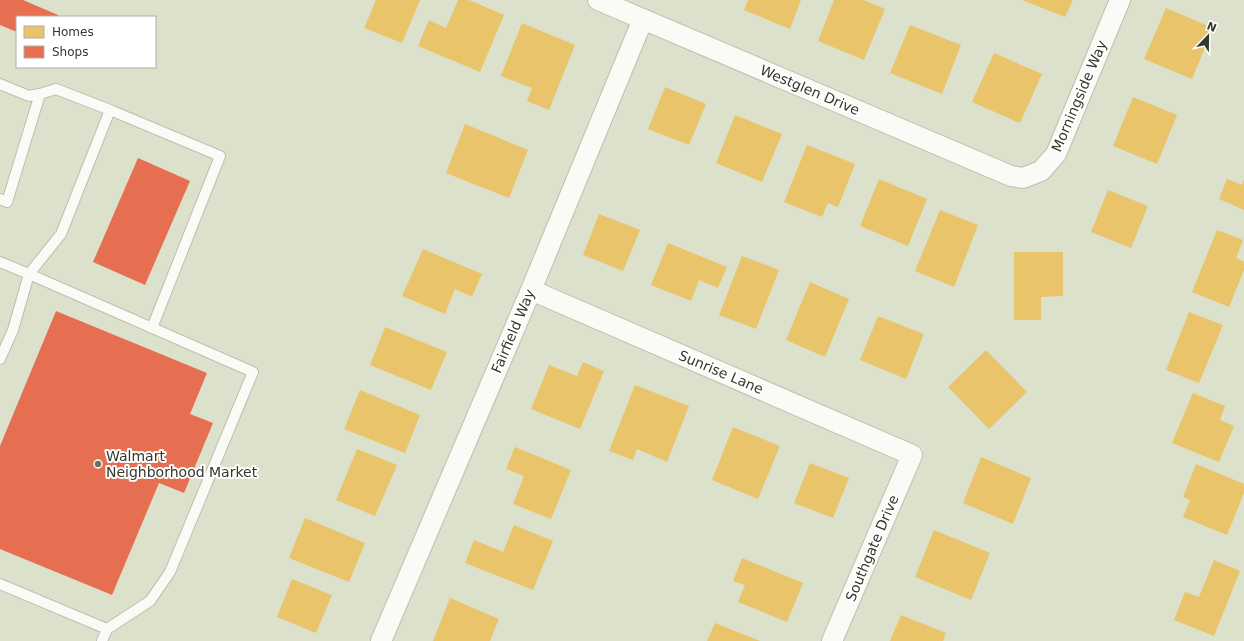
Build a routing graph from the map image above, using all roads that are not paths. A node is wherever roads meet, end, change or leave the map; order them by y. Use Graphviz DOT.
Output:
graph roads {
  1 [pos="598,0"];
  2 [pos="1120,0"];
  3 [pos="643,19"];
  4 [pos="0,84"];
  5 [pos="40,94"];
  6 [pos="110,110"];
  7 [pos="1023,178"];
  8 [pos="0,199"];
  9 [pos="0,262"];
  10 [pos="29,274"];
  11 [pos="531,290"];
  12 [pos="152,328"];
  13 [pos="0,359"];
  14 [pos="912,455"];
  15 [pos="0,584"];
  16 [pos="107,629"];
  17 [pos="102,641"];
  18 [pos="381,641"];
  19 [pos="832,641"];
  1 -- 3 [label="street, Westglen Drive"];
  2 -- 7 [label="street, Morningside Way"];
  3 -- 7 [label="street, Westglen Drive"];
  3 -- 11 [label="street, Fairfield Way"];
  4 -- 5 [label="lane"];
  5 -- 6 [label="lane"];
  5 -- 8 [label="lane"];
  6 -- 10 [label="lane"];
  6 -- 12 [label="lane"];
  9 -- 10 [label="lane"];
  10 -- 12 [label="lane"];
  10 -- 13 [label="lane"];
  11 -- 14 [label="street, Sunrise Lane"];
  11 -- 18 [label="street, Fairfield Way"];
  12 -- 16 [label="lane"];
  14 -- 19 [label="street, Southgate Drive"];
  15 -- 16 [label="lane"];
  16 -- 17 [label="lane"];
}
